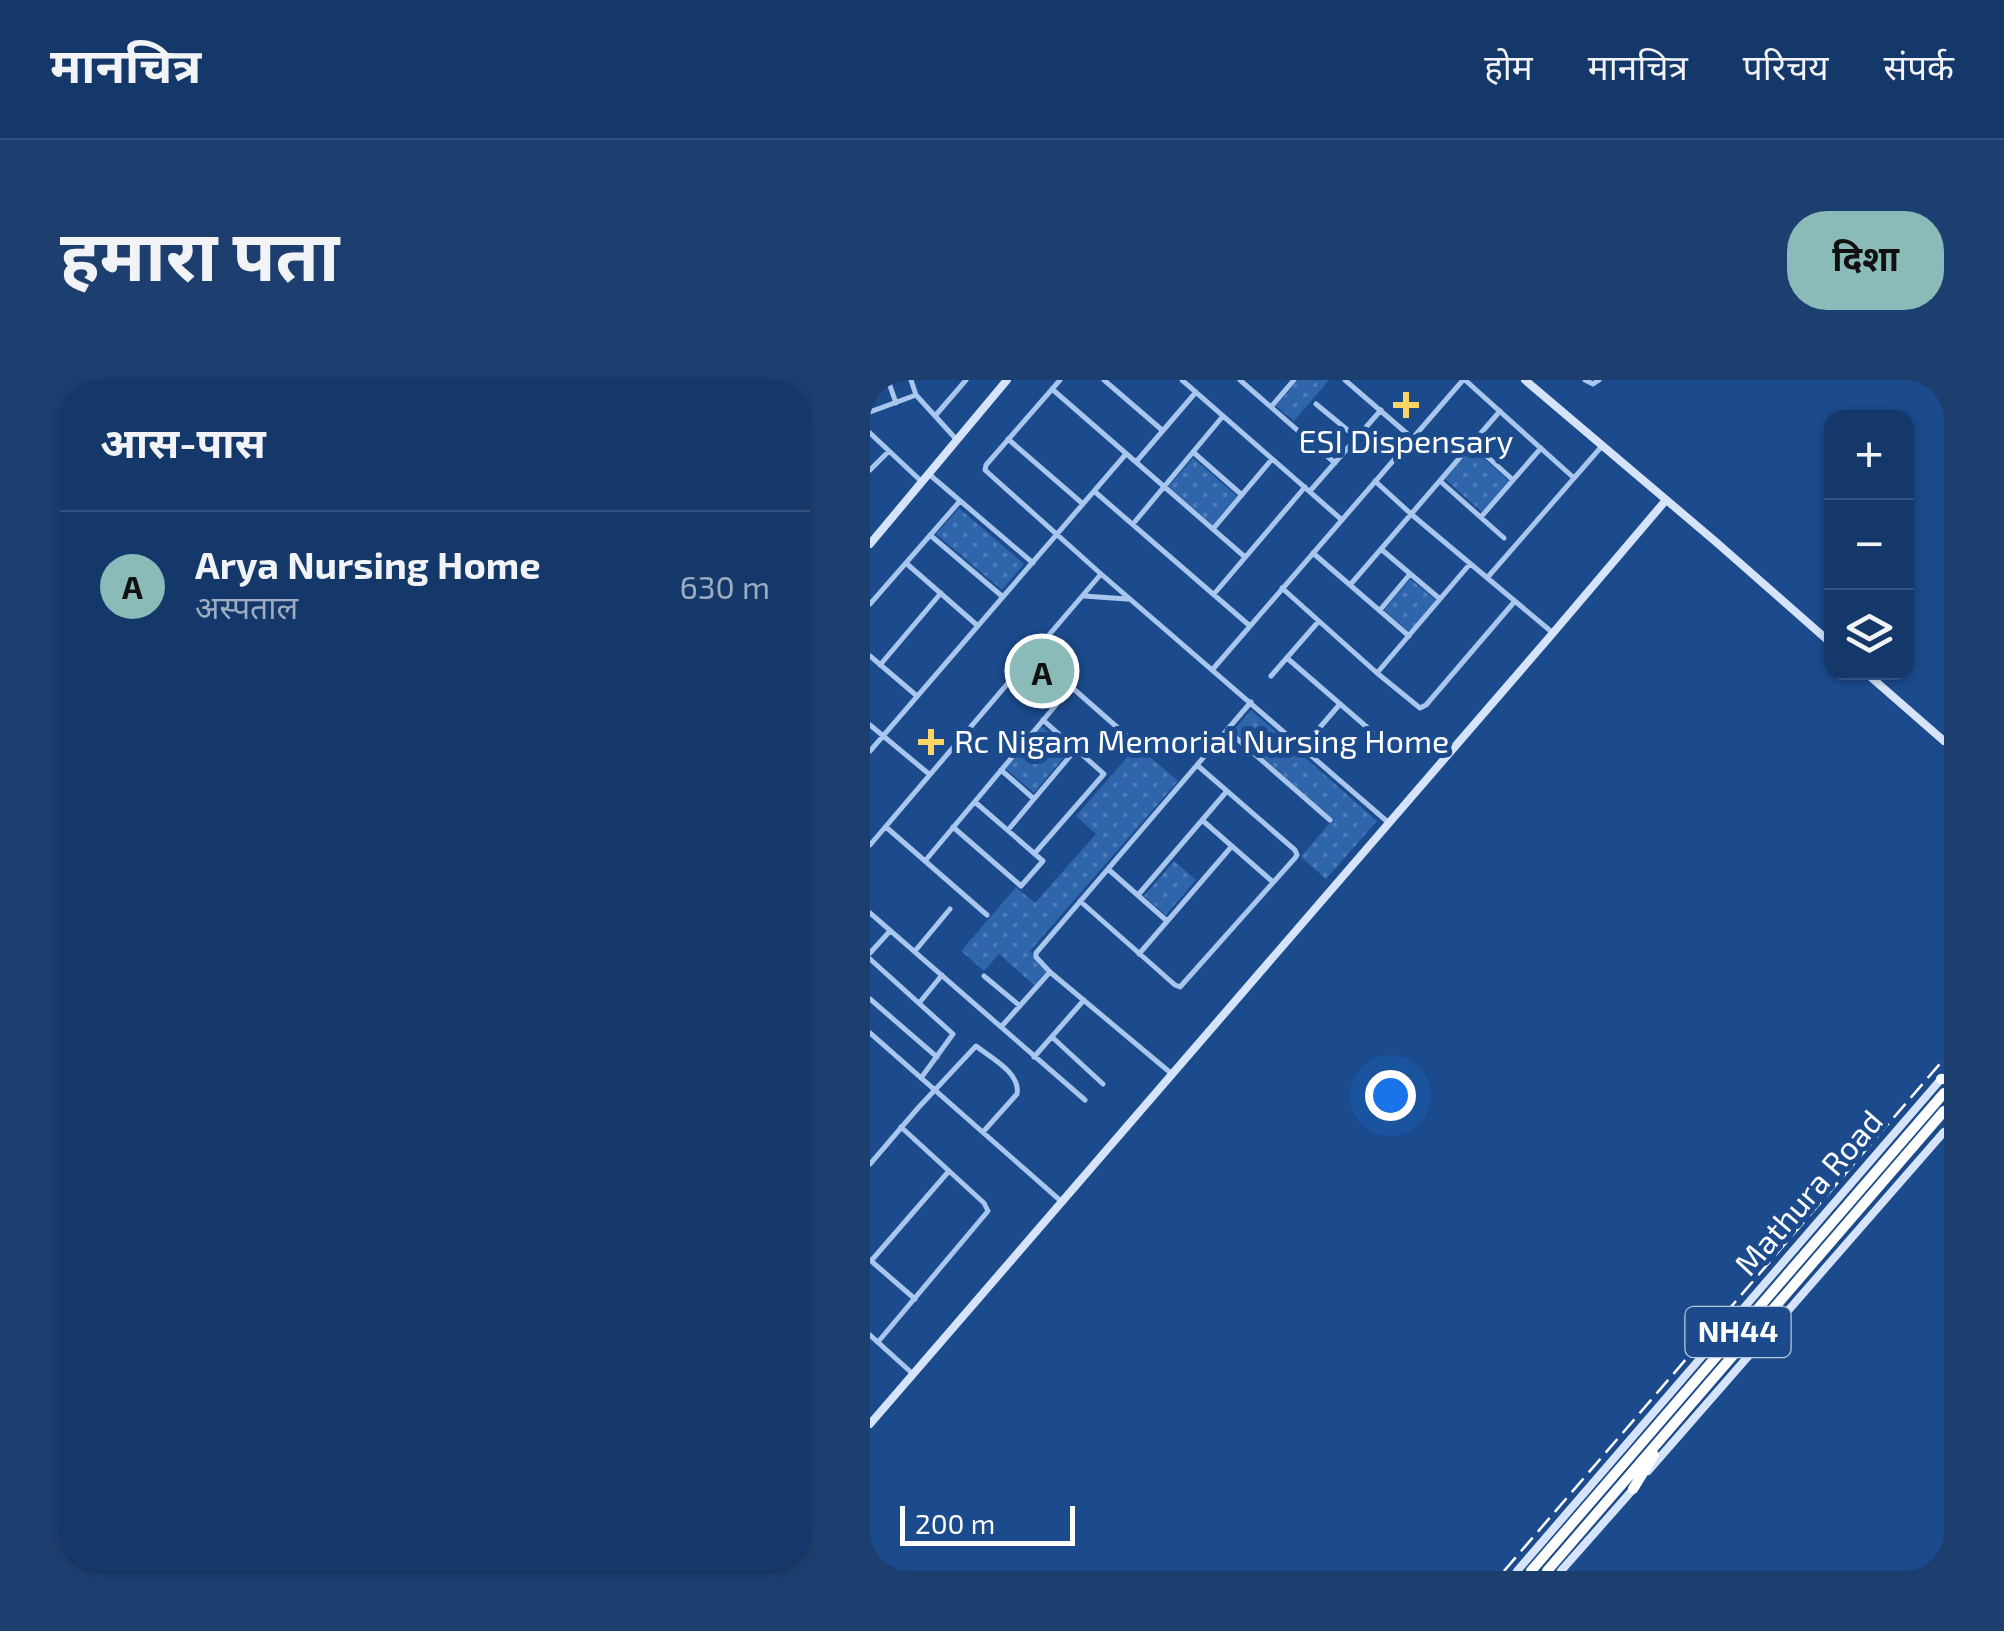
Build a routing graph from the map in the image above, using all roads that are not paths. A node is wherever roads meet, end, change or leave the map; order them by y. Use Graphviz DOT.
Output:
graph roads {
  1 [pos="888,380"];
  2 [pos="911,380"];
  3 [pos="966,380"];
  4 [pos="1007,380"];
  5 [pos="1060,380"];
  6 [pos="1104,380"];
  7 [pos="1240,380"];
  8 [pos="1253,380"];
  9 [pos="1294,380"];
  10 [pos="1345,380"];
  11 [pos="1464,380"];
  12 [pos="1526,380"];
  13 [pos="1585,380"];
  14 [pos="1599,380"];
  15 [pos="1186,381"];
  16 [pos="958,384"];
  17 [pos="1248,386"];
  18 [pos="1052,389"];
  19 [pos="1196,392"];
  20 [pos="916,395"];
  21 [pos="896,403"];
  22 [pos="1316,404"];
  23 [pos="1271,407"];
  24 [pos="1380,410"];
  25 [pos="1500,411"];
  26 [pos="870,412"];
  27 [pos="935,416"];
  28 [pos="1223,416"];
  29 [pos="1163,430"];
  30 [pos="870,433"];
  31 [pos="1357,438"];
  32 [pos="1412,438"];
  33 [pos="956,439"];
  34 [pos="1008,440"];
  35 [pos="1472,443"];
  36 [pos="1602,446"];
  37 [pos="1542,448"];
  38 [pos="889,450"];
  39 [pos="1193,452"];
  40 [pos="1126,454"];
  41 [pos="1272,459"];
  42 [pos="1136,462"];
  43 [pos="1335,462"];
  44 [pos="870,470"];
  45 [pos="1574,478"];
  46 [pos="926,479"];
  47 [pos="1513,480"];
  48 [pos="1440,481"];
  49 [pos="1375,482"];
  50 [pos="1164,487"];
  51 [pos="1307,490"];
  52 [pos="1094,491"];
  53 [pos="1242,495"];
  54 [pos="1666,500"];
  55 [pos="960,501"];
  56 [pos="1083,504"];
  57 [pos="1411,514"];
  58 [pos="1481,517"];
  59 [pos="1342,520"];
  60 [pos="1132,524"];
  61 [pos="1213,530"];
  62 [pos="1058,534"];
  63 [pos="930,535"];
  64 [pos="1504,538"];
  65 [pos="870,544"];
  66 [pos="1381,549"];
  67 [pos="1314,552"];
  68 [pos="1245,557"];
  69 [pos="1032,562"];
  70 [pos="906,563"];
  71 [pos="1470,564"];
  72 [pos="1102,574"];
  73 [pos="1410,574"];
  74 [pos="1487,578"];
  75 [pos="1350,585"];
  76 [pos="1282,588"];
  77 [pos="940,593"];
  78 [pos="1214,594"];
  79 [pos="1084,596"];
  80 [pos="1003,597"];
  81 [pos="1130,599"];
  82 [pos="1440,599"];
  83 [pos="1515,601"];
  84 [pos="870,604"];
  85 [pos="1380,610"];
  86 [pos="1319,621"];
  87 [pos="978,626"];
  88 [pos="1250,626"];
  89 [pos="1554,634"];
  90 [pos="1409,636"];
  91 [pos="1824,637"];
  92 [pos="1034,654"];
  93 [pos="870,656"];
  94 [pos="1287,658"];
  95 [pos="880,665"];
  96 [pos="1213,669"];
  97 [pos="1377,673"];
  98 [pos="1271,676"];
  99 [pos="1874,680"];
  100 [pos="1072,687"];
  101 [pos="917,696"];
  102 [pos="1251,702"];
  103 [pos="1340,704"];
  104 [pos="1043,720"];
  105 [pos="870,725"];
  106 [pos="1227,730"];
  107 [pos="883,736"];
  108 [pos="1944,741"];
  109 [pos="1136,743"];
  110 [pos="1303,747"];
  111 [pos="1391,748"];
  112 [pos="1076,749"];
  113 [pos="870,751"];
  114 [pos="1197,765"];
  115 [pos="1001,770"];
  116 [pos="930,775"];
  117 [pos="1228,791"];
  118 [pos="1034,799"];
  119 [pos="974,802"];
  120 [pos="1202,820"];
  121 [pos="1330,820"];
  122 [pos="1390,823"];
  123 [pos="886,827"];
  124 [pos="953,827"];
  125 [pos="1008,830"];
  126 [pos="870,845"];
  127 [pos="1232,846"];
  128 [pos="1035,854"];
  129 [pos="925,860"];
  130 [pos="1108,869"];
  131 [pos="1273,882"];
  132 [pos="1138,895"];
  133 [pos="1080,901"];
  134 [pos="950,909"];
  135 [pos="870,913"];
  136 [pos="987,915"];
  137 [pos="1167,922"];
  138 [pos="890,931"];
  139 [pos="915,951"];
  140 [pos="1140,954"];
  141 [pos="870,956"];
  142 [pos="1050,972"];
  143 [pos="942,976"];
  144 [pos="984,976"];
  145 [pos="870,999"];
  146 [pos="1084,1000"];
  147 [pos="920,1002"];
  148 [pos="1020,1006"];
  149 [pos="1002,1027"];
  150 [pos="870,1033"];
  151 [pos="1052,1037"];
  152 [pos="937,1057"];
  153 [pos="1034,1057"];
  154 [pos="1172,1074"];
  155 [pos="921,1078"];
  156 [pos="1943,1078"];
  157 [pos="1103,1084"];
  158 [pos="935,1090"];
  159 [pos="1944,1093"];
  160 [pos="1085,1100"];
  161 [pos="1944,1111"];
  162 [pos="901,1127"];
  163 [pos="983,1132"];
  164 [pos="1944,1132"];
  165 [pos="870,1164"];
  166 [pos="949,1170"];
  167 [pos="1062,1202"];
  168 [pos="870,1260"];
  169 [pos="915,1299"];
  170 [pos="870,1336"];
  171 [pos="878,1342"];
  172 [pos="913,1374"];
  173 [pos="870,1424"];
  174 [pos="1667,1432"];
  175 [pos="1633,1490"];
  176 [pos="1517,1571"];
  177 [pos="1531,1571"];
  178 [pos="1547,1571"];
  179 [pos="1561,1571"];
  1 -- 21 [label="street"];
  2 -- 20 [label="street"];
  3 -- 16 [label="street"];
  4 -- 33 [label="street"];
  5 -- 18 [label="street"];
  6 -- 29 [label="street"];
  7 -- 17 [label="street"];
  8 -- 17 [label="street"];
  9 -- 23 [label="street"];
  10 -- 24 [label="street"];
  11 -- 25 [label="street"];
  11 -- 32 [label="street"];
  12 -- 36 [label="street"];
  13 -- 14 [label="street"];
  15 -- 19 [label="street"];
  16 -- 27 [label="street"];
  17 -- 23 [label="street"];
  18 -- 34 [label="street"];
  18 -- 40 [label="street"];
  19 -- 28 [label="street"];
  19 -- 29 [label="street"];
  20 -- 21 [label="street"];
  20 -- 27 [label="street"];
  21 -- 26 [label="street"];
  22 -- 31 [label="street"];
  23 -- 43 [label="street"];
  24 -- 31 [label="street"];
  24 -- 32 [label="street"];
  25 -- 35 [label="street"];
  25 -- 37 [label="street"];
  27 -- 33 [label="street"];
  28 -- 39 [label="street"];
  28 -- 41 [label="street"];
  29 -- 42 [label="street"];
  30 -- 38 [label="street"];
  31 -- 43 [label="street"];
  32 -- 49 [label="street"];
  33 -- 46 [label="street"];
  34 -- 56 [label="street"];
  34 -- 62 [label="street"];
  35 -- 47 [label="street"];
  35 -- 48 [label="street"];
  36 -- 45 [label="street"];
  36 -- 54 [label="street"];
  37 -- 45 [label="street"];
  37 -- 47 [label="street"];
  38 -- 44 [label="street"];
  38 -- 46 [label="street"];
  39 -- 50 [label="street"];
  39 -- 53 [label="street"];
  40 -- 42 [label="street"];
  40 -- 52 [label="street"];
  41 -- 51 [label="street"];
  41 -- 53 [label="street"];
  42 -- 50 [label="street"];
  43 -- 51 [label="street"];
  45 -- 74 [label="street"];
  46 -- 55 [label="street"];
  46 -- 65 [label="street"];
  47 -- 58 [label="street"];
  48 -- 57 [label="street"];
  48 -- 58 [label="street"];
  49 -- 57 [label="street"];
  49 -- 59 [label="street"];
  50 -- 60 [label="street"];
  50 -- 61 [label="street"];
  51 -- 59 [label="street"];
  51 -- 68 [label="street"];
  52 -- 56 [label="street"];
  52 -- 60 [label="street"];
  53 -- 61 [label="street"];
  54 -- 89 [label="street"];
  54 -- 91 [label="street"];
  55 -- 63 [label="street"];
  55 -- 69 [label="street"];
  56 -- 62 [label="street"];
  57 -- 66 [label="street"];
  57 -- 71 [label="street"];
  58 -- 64 [label="street"];
  59 -- 67 [label="street"];
  60 -- 78 [label="street"];
  61 -- 68 [label="street"];
  62 -- 69 [label="street"];
  62 -- 72 [label="street"];
  63 -- 70 [label="street"];
  63 -- 80 [label="street"];
  66 -- 73 [label="street"];
  66 -- 75 [label="street"];
  67 -- 75 [label="street"];
  67 -- 76 [label="street"];
  68 -- 78 [label="street"];
  69 -- 80 [label="street"];
  70 -- 77 [label="street"];
  70 -- 84 [label="street"];
  71 -- 74 [label="street"];
  71 -- 82 [label="street"];
  72 -- 79 [label="street"];
  72 -- 81 [label="street"];
  73 -- 82 [label="street"];
  73 -- 85 [label="street"];
  74 -- 83 [label="street"];
  75 -- 85 [label="street"];
  76 -- 86 [label="street"];
  76 -- 88 [label="street"];
  77 -- 87 [label="street"];
  77 -- 95 [label="street"];
  78 -- 88 [label="street"];
  79 -- 81 [label="street"];
  79 -- 92 [label="street"];
  80 -- 87 [label="street"];
  81 -- 96 [label="street"];
  82 -- 90 [label="street"];
  83 -- 89 [label="street"];
  83 -- 97 [label="street"];
  85 -- 90 [label="street"];
  86 -- 94 [label="street"];
  86 -- 97 [label="street"];
  87 -- 101 [label="street"];
  88 -- 96 [label="street"];
  89 -- 122 [label="street"];
  90 -- 97 [label="street"];
  92 -- 100 [label="street"];
  92 -- 116 [label="street"];
  93 -- 95 [label="street"];
  94 -- 98 [label="street"];
  94 -- 103 [label="street"];
  95 -- 101 [label="street"];
  96 -- 102 [label="street"];
  99 -- 108 [label="street"];
  100 -- 104 [label="street"];
  100 -- 109 [label="street"];
  101 -- 107 [label="street"];
  102 -- 106 [label="street"];
  102 -- 110 [label="street"];
  103 -- 110 [label="street"];
  103 -- 111 [label="street"];
  104 -- 112 [label="street"];
  104 -- 115 [label="street"];
  105 -- 107 [label="street"];
  106 -- 114 [label="street"];
  106 -- 121 [label="street"];
  107 -- 113 [label="street"];
  107 -- 116 [label="street"];
  110 -- 122 [label="street"];
  112 -- 118 [label="street"];
  112 -- 128 [label="street"];
  114 -- 117 [label="street"];
  114 -- 130 [label="street"];
  115 -- 118 [label="street"];
  115 -- 119 [label="street"];
  116 -- 123 [label="street"];
  117 -- 120 [label="street"];
  117 -- 131 [label="street"];
  118 -- 125 [label="street"];
  119 -- 124 [label="street"];
  119 -- 125 [label="street"];
  120 -- 127 [label="street"];
  120 -- 132 [label="street"];
  122 -- 154 [label="street"];
  123 -- 126 [label="street"];
  123 -- 129 [label="street"];
  124 -- 128 [label="street"];
  124 -- 129 [label="street"];
  125 -- 128 [label="street"];
  127 -- 131 [label="street"];
  127 -- 137 [label="street"];
  129 -- 136 [label="street"];
  130 -- 132 [label="street"];
  130 -- 133 [label="street"];
  131 -- 140 [label="street"];
  132 -- 137 [label="street"];
  133 -- 140 [label="street"];
  133 -- 142 [label="street"];
  134 -- 139 [label="street"];
  135 -- 138 [label="street"];
  137 -- 140 [label="street"];
  138 -- 139 [label="street"];
  138 -- 141 [label="street"];
  139 -- 143 [label="street"];
  141 -- 147 [label="street"];
  142 -- 146 [label="street"];
  142 -- 148 [label="street"];
  143 -- 147 [label="street"];
  143 -- 149 [label="street"];
  144 -- 148 [label="street"];
  145 -- 152 [label="street"];
  146 -- 151 [label="street"];
  146 -- 154 [label="street"];
  147 -- 152 [label="street"];
  148 -- 149 [label="street"];
  149 -- 153 [label="street"];
  150 -- 155 [label="street"];
  151 -- 153 [label="street"];
  151 -- 157 [label="street"];
  152 -- 155 [label="street"];
  153 -- 160 [label="street"];
  154 -- 167 [label="street"];
  155 -- 158 [label="street"];
  156 -- 176 [label="street, Mathura Road"];
  158 -- 162 [label="street"];
  158 -- 163 [label="street"];
  158 -- 163 [label="street"];
  159 -- 177 [label="highway, NH44"];
  161 -- 174 [label="highway, Mathura Road / NH44"];
  162 -- 165 [label="street"];
  162 -- 166 [label="street"];
  163 -- 167 [label="street"];
  164 -- 175 [label="street, Mathura Road"];
  166 -- 168 [label="street"];
  166 -- 169 [label="street"];
  167 -- 172 [label="street"];
  168 -- 169 [label="street"];
  169 -- 171 [label="street"];
  170 -- 171 [label="street"];
  171 -- 172 [label="street"];
  172 -- 173 [label="street"];
  174 -- 175 [label="highway"];
  174 -- 178 [label="highway, NH44"];
  175 -- 179 [label="street, Mathura Road"];
}
